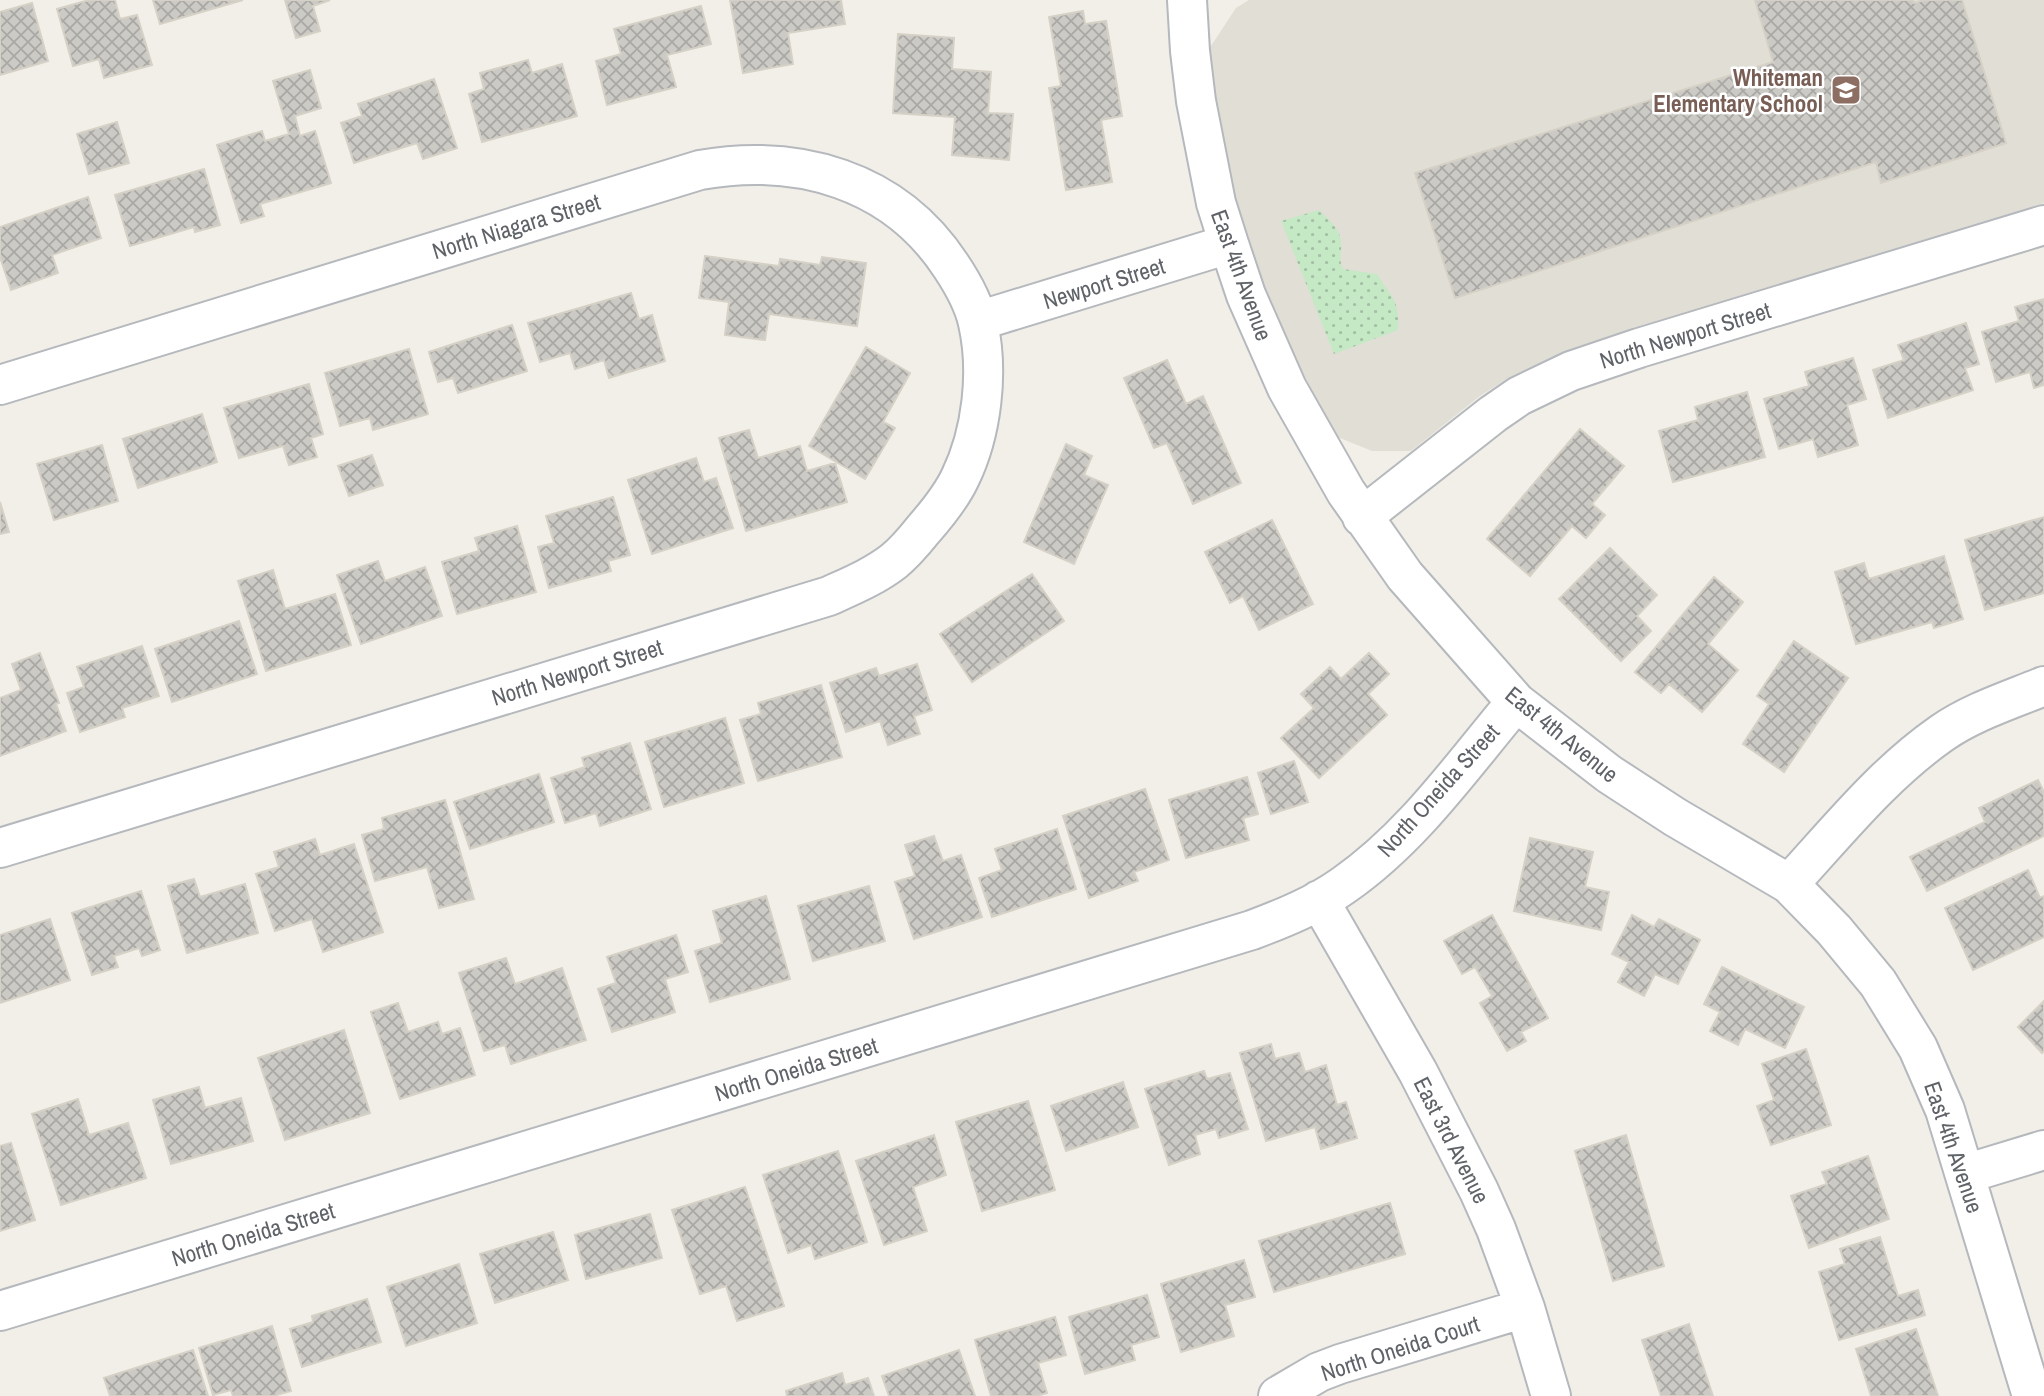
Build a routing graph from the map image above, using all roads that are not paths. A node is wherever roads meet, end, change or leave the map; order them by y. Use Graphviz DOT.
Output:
graph roads {
  1 [pos="1188,0"];
  2 [pos="2044,225"];
  3 [pos="1229,244"];
  4 [pos="978,321"];
  5 [pos="0,385"];
  6 [pos="1362,517"];
  7 [pos="2044,686"];
  8 [pos="1516,702"];
  9 [pos="0,848"];
  10 [pos="1789,884"];
  11 [pos="1319,900"];
  12 [pos="2044,1150"];
  13 [pos="1965,1174"];
  14 [pos="1525,1308"];
  15 [pos="0,1311"];
  16 [pos="1278,1396"];
  17 [pos="1551,1396"];
  18 [pos="2032,1396"];
  1 -- 3 [label="street, East 4th Avenue"];
  2 -- 6 [label="street, North Newport Street"];
  3 -- 4 [label="street, Newport Street"];
  3 -- 6 [label="street, East 4th Avenue"];
  4 -- 5 [label="street, North Niagara Street"];
  4 -- 9 [label="street, North Newport Street"];
  6 -- 8 [label="street, East 4th Avenue"];
  7 -- 10 [label="street"];
  8 -- 10 [label="street, East 4th Avenue"];
  8 -- 11 [label="street, North Oneida Street"];
  10 -- 13 [label="street, East 4th Avenue"];
  11 -- 14 [label="street, East 3rd Avenue"];
  11 -- 15 [label="street, North Oneida Street"];
  12 -- 13 [label="street"];
  13 -- 18 [label="street, East 4th Avenue"];
  14 -- 16 [label="street, North Oneida Court"];
  14 -- 17 [label="street, East 3rd Avenue"];
}
